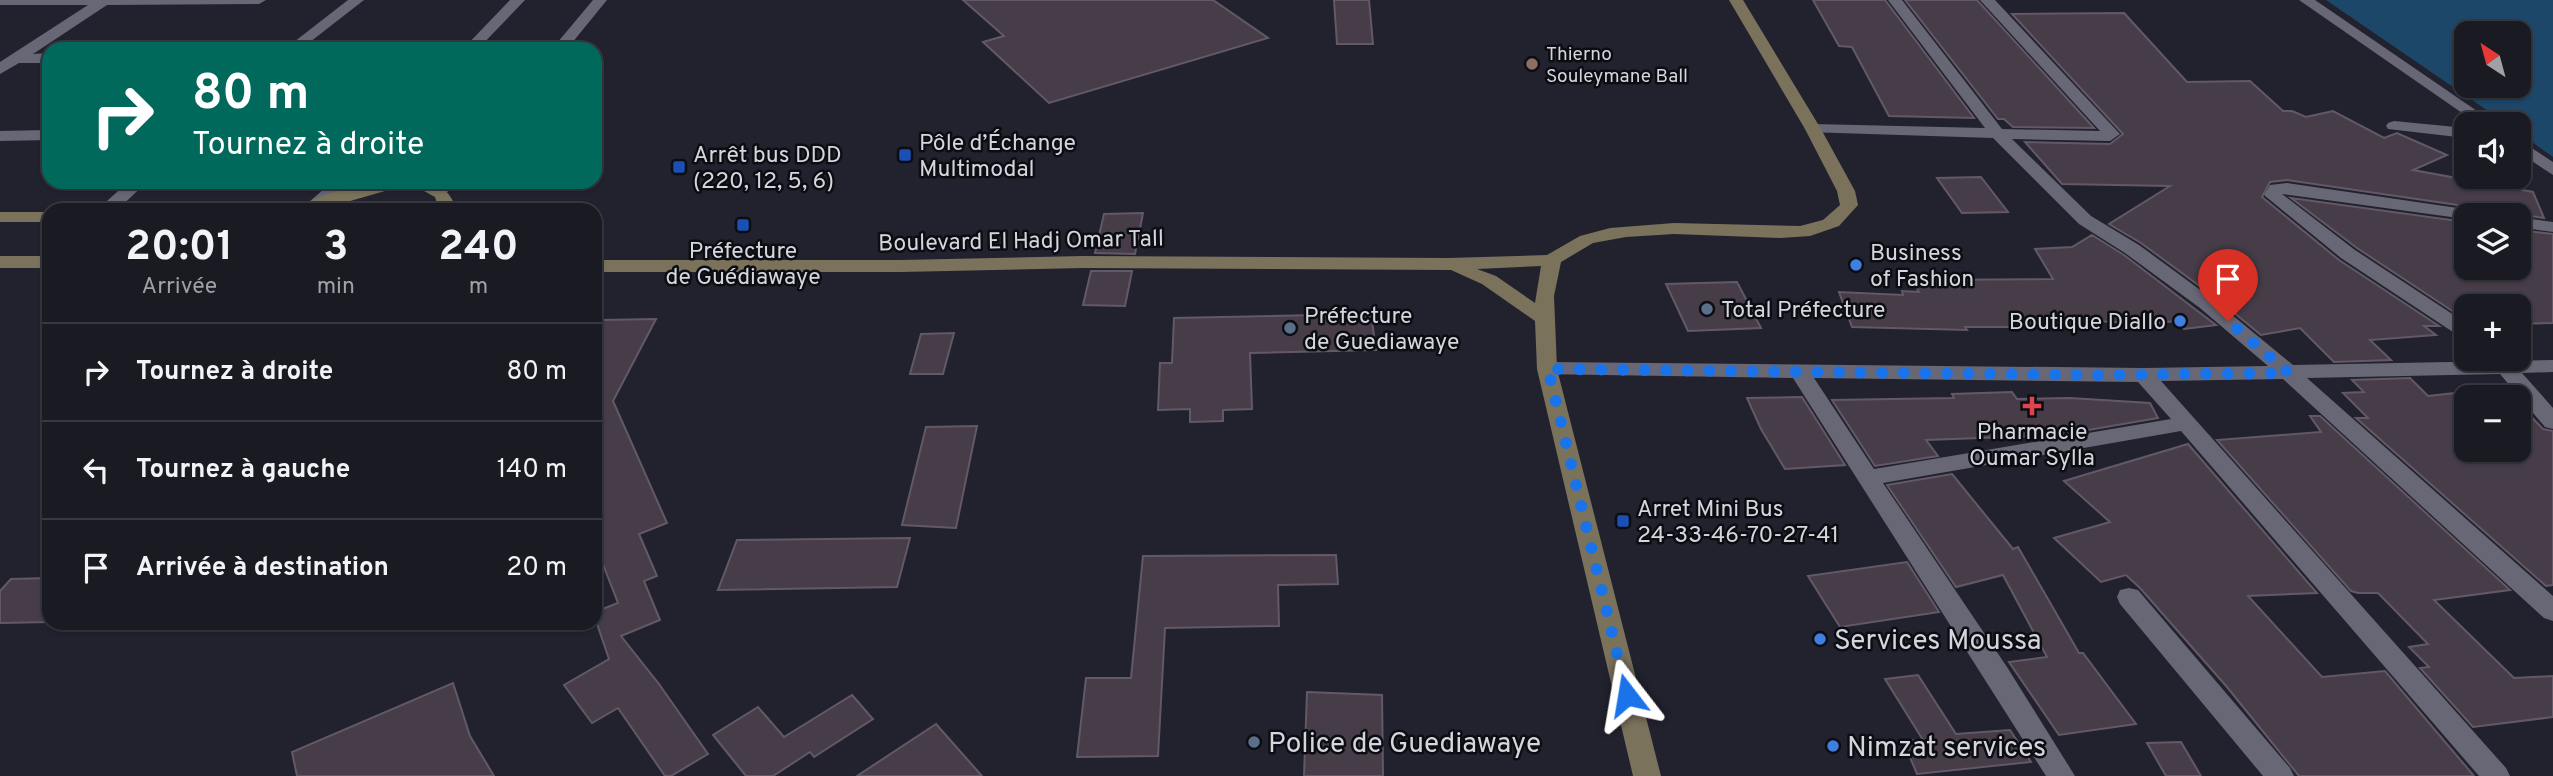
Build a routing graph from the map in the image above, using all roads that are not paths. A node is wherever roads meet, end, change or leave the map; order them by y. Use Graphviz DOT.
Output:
graph roads {
  1 [pos="259,0"];
  2 [pos="357,0"];
  3 [pos="518,0"];
  4 [pos="600,0"];
  5 [pos="1736,0"];
  6 [pos="1895,0"];
  7 [pos="1987,0"];
  8 [pos="2306,0"];
  9 [pos="0,1"];
  10 [pos="55,1"];
  11 [pos="102,2"];
  12 [pos="301,42"];
  13 [pos="477,42"];
  14 [pos="565,42"];
  15 [pos="42,58"];
  16 [pos="7,59"];
  17 [pos="0,69"];
  18 [pos="2470,112"];
  19 [pos="2394,126"];
  20 [pos="1813,129"];
  21 [pos="2454,132"];
  22 [pos="1998,134"];
  23 [pos="0,135"];
  24 [pos="42,135"];
  25 [pos="2531,154"];
  26 [pos="2553,170"];
  27 [pos="130,189"];
  28 [pos="333,189"];
  29 [pos="365,189"];
  30 [pos="114,203"];
  31 [pos="313,203"];
  32 [pos="318,203"];
  33 [pos="2454,212"];
  34 [pos="0,217"];
  35 [pos="42,217"];
  36 [pos="2531,224"];
  37 [pos="2553,227"];
  38 [pos="1552,260"];
  39 [pos="0,262"];
  40 [pos="42,262"];
  41 [pos="1448,264"];
  42 [pos="602,266"];
  43 [pos="1544,318"];
  44 [pos="2454,324"];
  45 [pos="2531,365"];
  46 [pos="2454,366"];
  47 [pos="2553,366"];
  48 [pos="1548,369"];
  49 [pos="2515,371"];
  50 [pos="2289,373"];
  51 [pos="1801,374"];
  52 [pos="2144,375"];
  53 [pos="2553,422"];
  54 [pos="2189,423"];
  55 [pos="1867,478"];
  56 [pos="2129,597"];
  57 [pos="2553,611"];
  58 [pos="1647,776"];
  59 [pos="2061,776"];
  60 [pos="2280,776"];
  61 [pos="2496,776"];
  1 -- 11 [label="street"];
  2 -- 12 [label="street"];
  3 -- 13 [label="street"];
  4 -- 14 [label="street"];
  5 -- 20 [label="main road"];
  6 -- 22 [label="street"];
  7 -- 22 [label="street"];
  8 -- 18 [label="street"];
  9 -- 10 [label="street"];
  10 -- 11 [label="street"];
  11 -- 16 [label="street"];
  15 -- 16 [label="street"];
  16 -- 17 [label="street"];
  19 -- 21 [label="street"];
  20 -- 22 [label="street"];
  20 -- 38 [label="main road"];
  22 -- 50 [label="street"];
  23 -- 24 [label="street"];
  25 -- 26 [label="street"];
  27 -- 30 [label="street"];
  28 -- 31 [label="street"];
  29 -- 32 [label="main road"];
  33 -- 44 [label="street"];
  34 -- 35 [label="main road"];
  36 -- 37 [label="street"];
  38 -- 41 [label="main road, Boulevard El Hadj Omar Tall"];
  38 -- 43 [label="main road"];
  39 -- 40 [label="main road"];
  41 -- 42 [label="main road, Boulevard El Hadj Omar Tall"];
  41 -- 43 [label="main road, Boulevard El Hadj Omar Tall"];
  43 -- 48 [label="main road"];
  45 -- 47 [label="street"];
  46 -- 50 [label="street"];
  48 -- 51 [label="street"];
  48 -- 58 [label="main road"];
  49 -- 53 [label="street"];
  50 -- 52 [label="street"];
  50 -- 57 [label="street"];
  51 -- 52 [label="street"];
  51 -- 55 [label="street"];
  52 -- 54 [label="street"];
  54 -- 55 [label="street"];
  54 -- 61 [label="street"];
  55 -- 59 [label="street"];
  56 -- 60 [label="street"];
}
